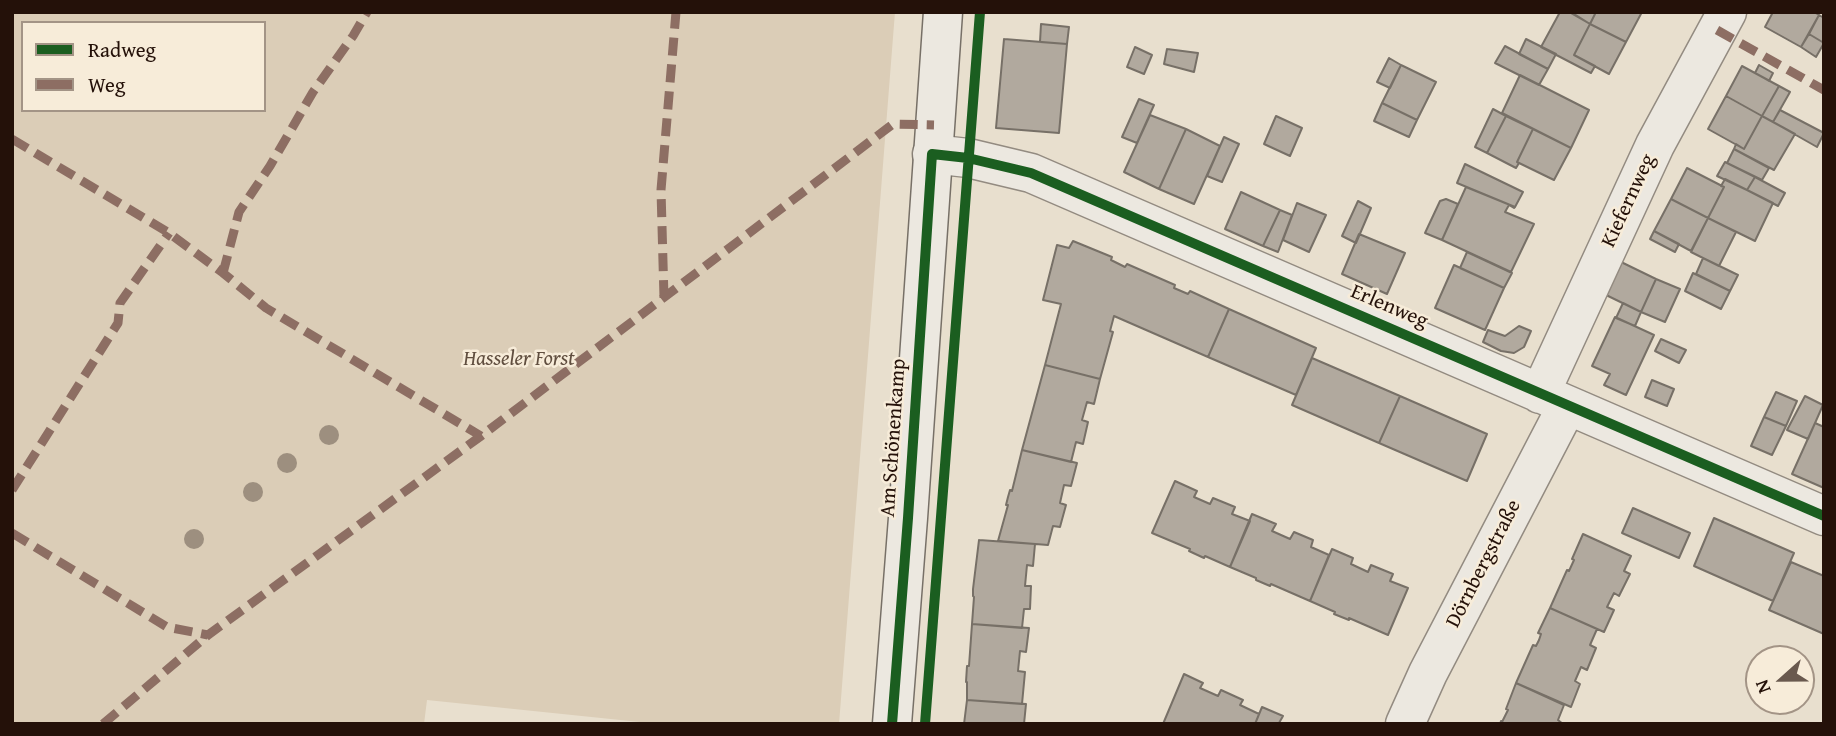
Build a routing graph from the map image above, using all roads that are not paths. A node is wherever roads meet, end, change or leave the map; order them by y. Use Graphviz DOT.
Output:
graph roads {
  1 [pos="943,12"];
  2 [pos="1727,12"];
  3 [pos="932,154"];
  4 [pos="1553,400"];
  5 [pos="1824,516"];
  6 [pos="892,724"];
  7 [pos="1405,724"];
  1 -- 3 [label="street, Am Schönenkamp"];
  2 -- 4 [label="street, Kiefernweg"];
  3 -- 4 [label="street, Erlenweg"];
  3 -- 6 [label="street, Am Schönenkamp"];
  4 -- 5 [label="street, Erlenweg"];
  4 -- 7 [label="street, Dörnbergstraße"];
}
